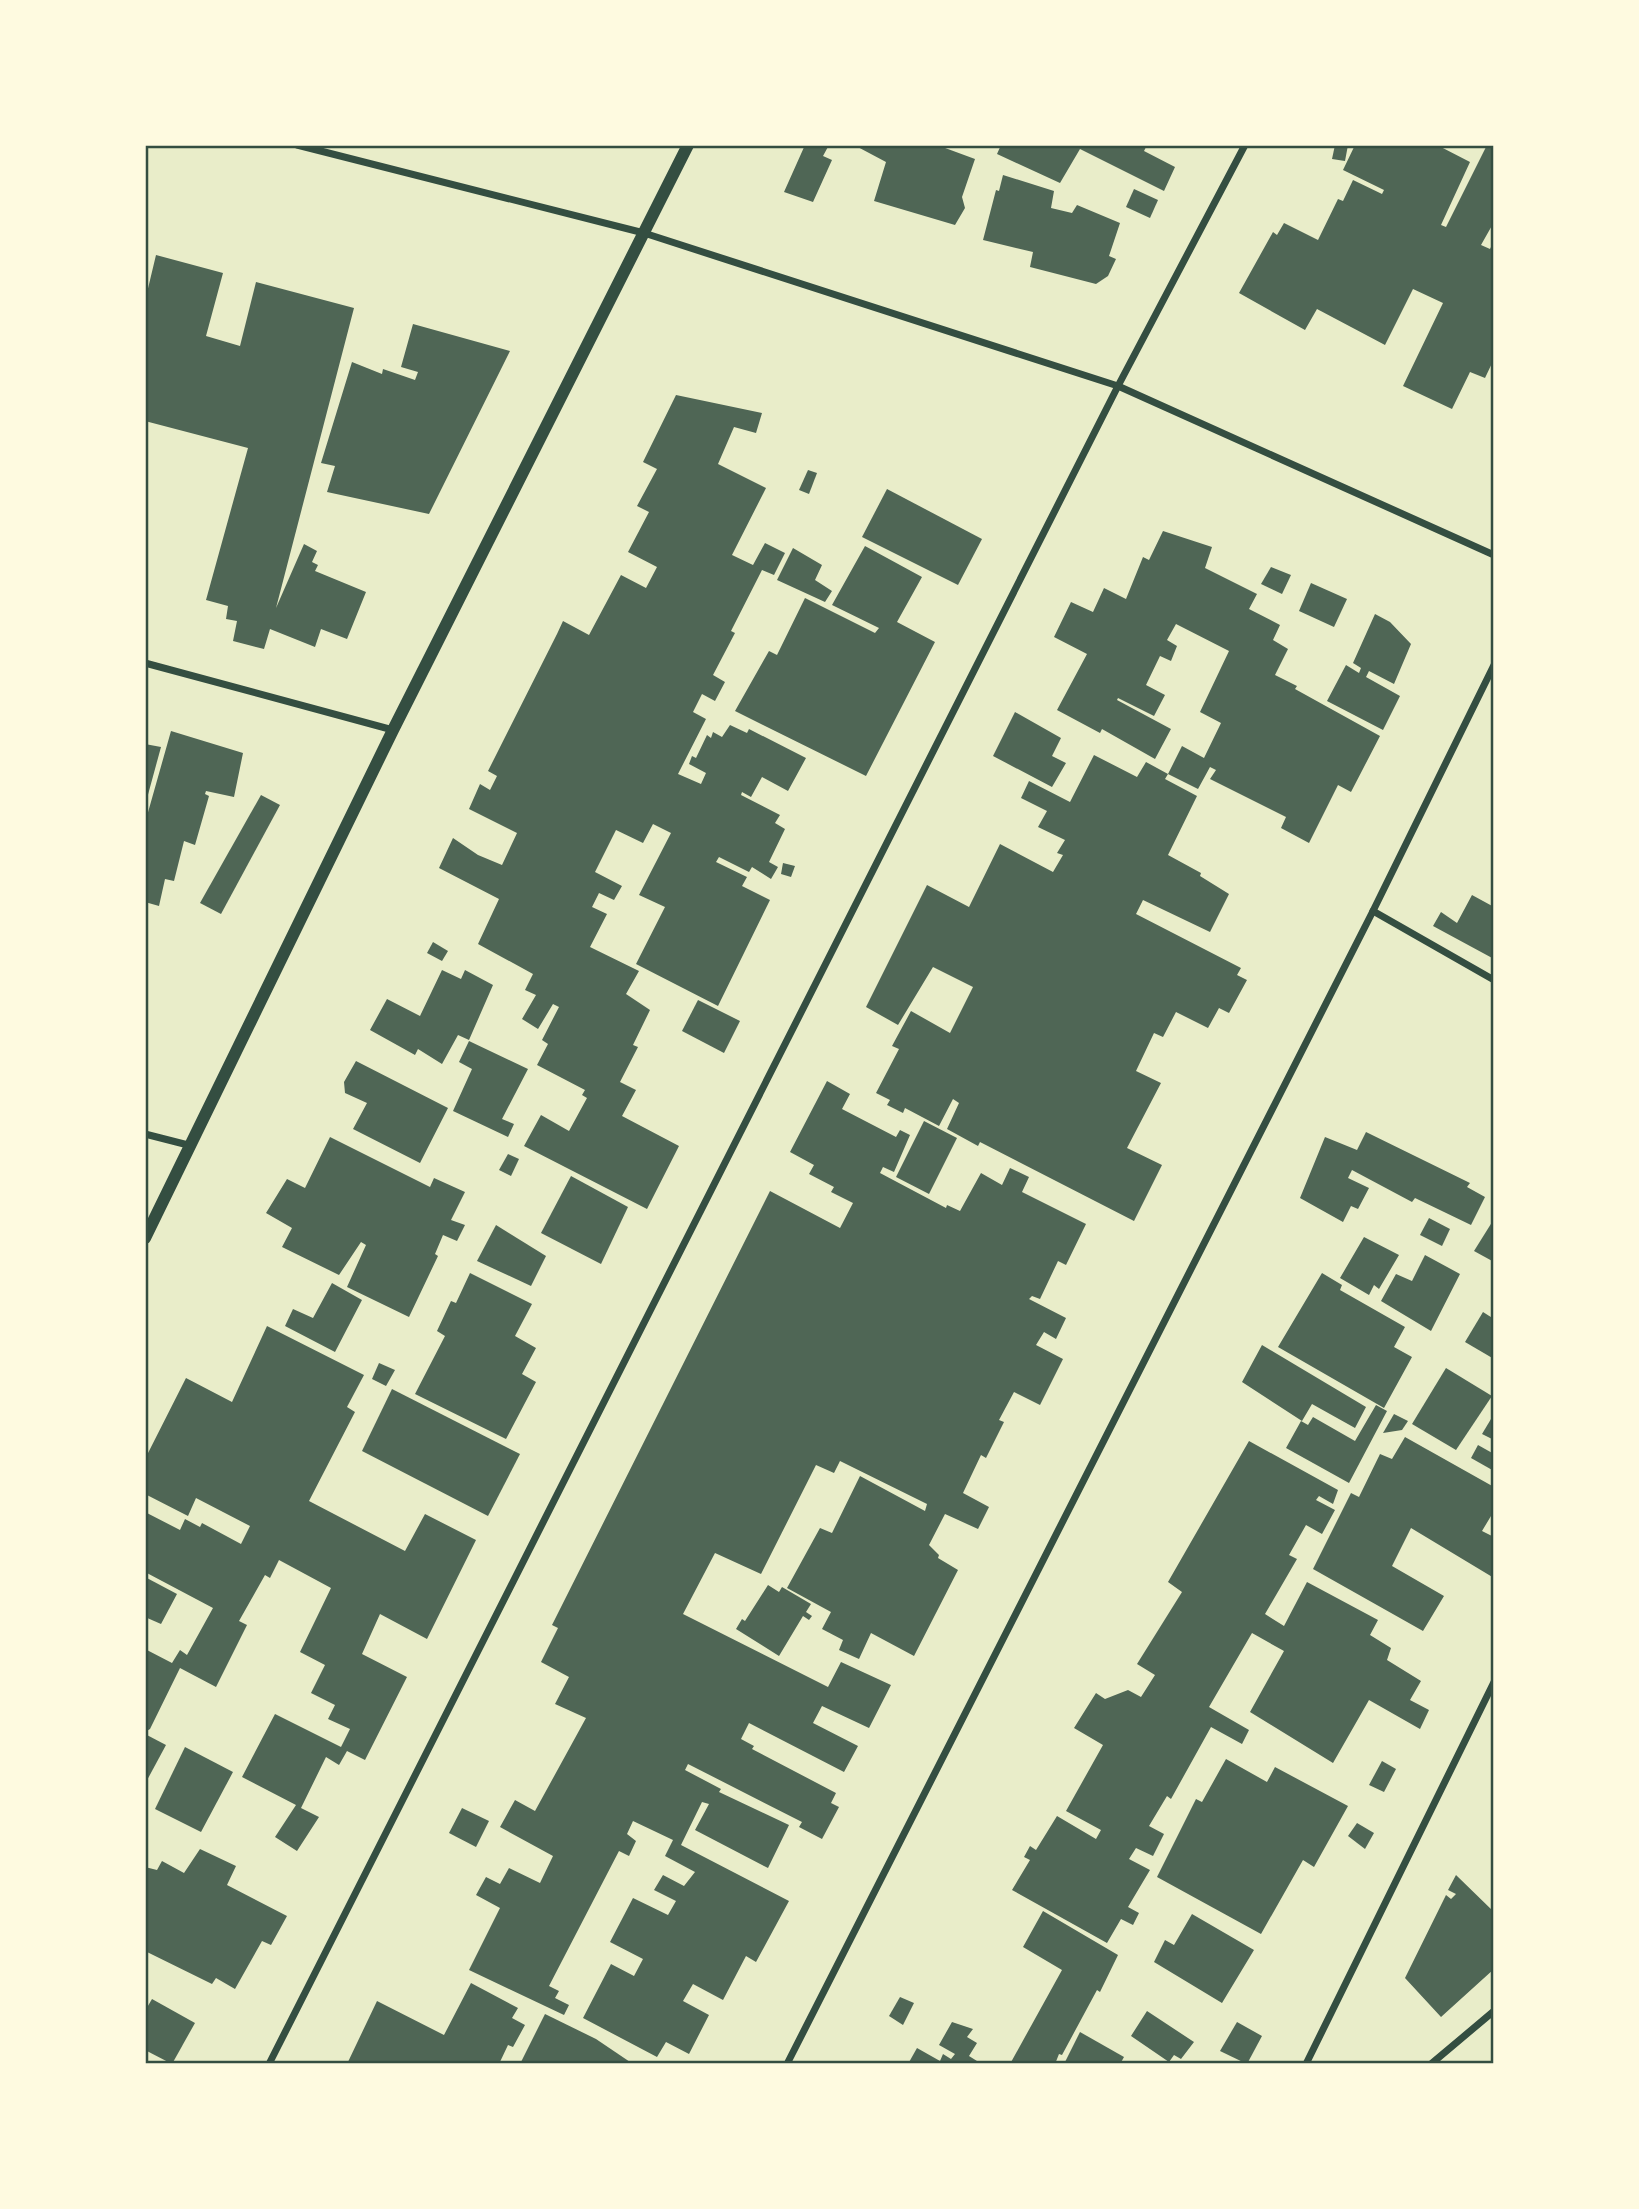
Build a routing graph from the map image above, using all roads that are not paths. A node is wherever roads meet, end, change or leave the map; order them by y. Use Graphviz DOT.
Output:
graph roads {
  1 [pos="298,145"];
  2 [pos="688,145"];
  3 [pos="1245,145"];
  4 [pos="644,233"];
  5 [pos="1118,386"];
  6 [pos="1494,555"];
  7 [pos="145,663"];
  8 [pos="1494,665"];
  9 [pos="393,730"];
  10 [pos="1373,911"];
  11 [pos="1494,980"];
  12 [pos="145,1134"];
  13 [pos="192,1146"];
  14 [pos="145,1238"];
  15 [pos="1494,1682"];
  16 [pos="1494,2011"];
  17 [pos="270,2064"];
  18 [pos="787,2064"];
  19 [pos="1306,2064"];
  20 [pos="1431,2064"];
  1 -- 4 [label="street"];
  2 -- 4 [label="street"];
  3 -- 5 [label="street"];
  4 -- 5 [label="street"];
  4 -- 9 [label="street"];
  5 -- 6 [label="street"];
  5 -- 17 [label="street"];
  7 -- 9 [label="street"];
  8 -- 10 [label="street"];
  9 -- 13 [label="street"];
  10 -- 11 [label="street"];
  10 -- 18 [label="street"];
  12 -- 13 [label="street"];
  13 -- 14 [label="street"];
  15 -- 19 [label="street"];
  16 -- 20 [label="street"];
}
